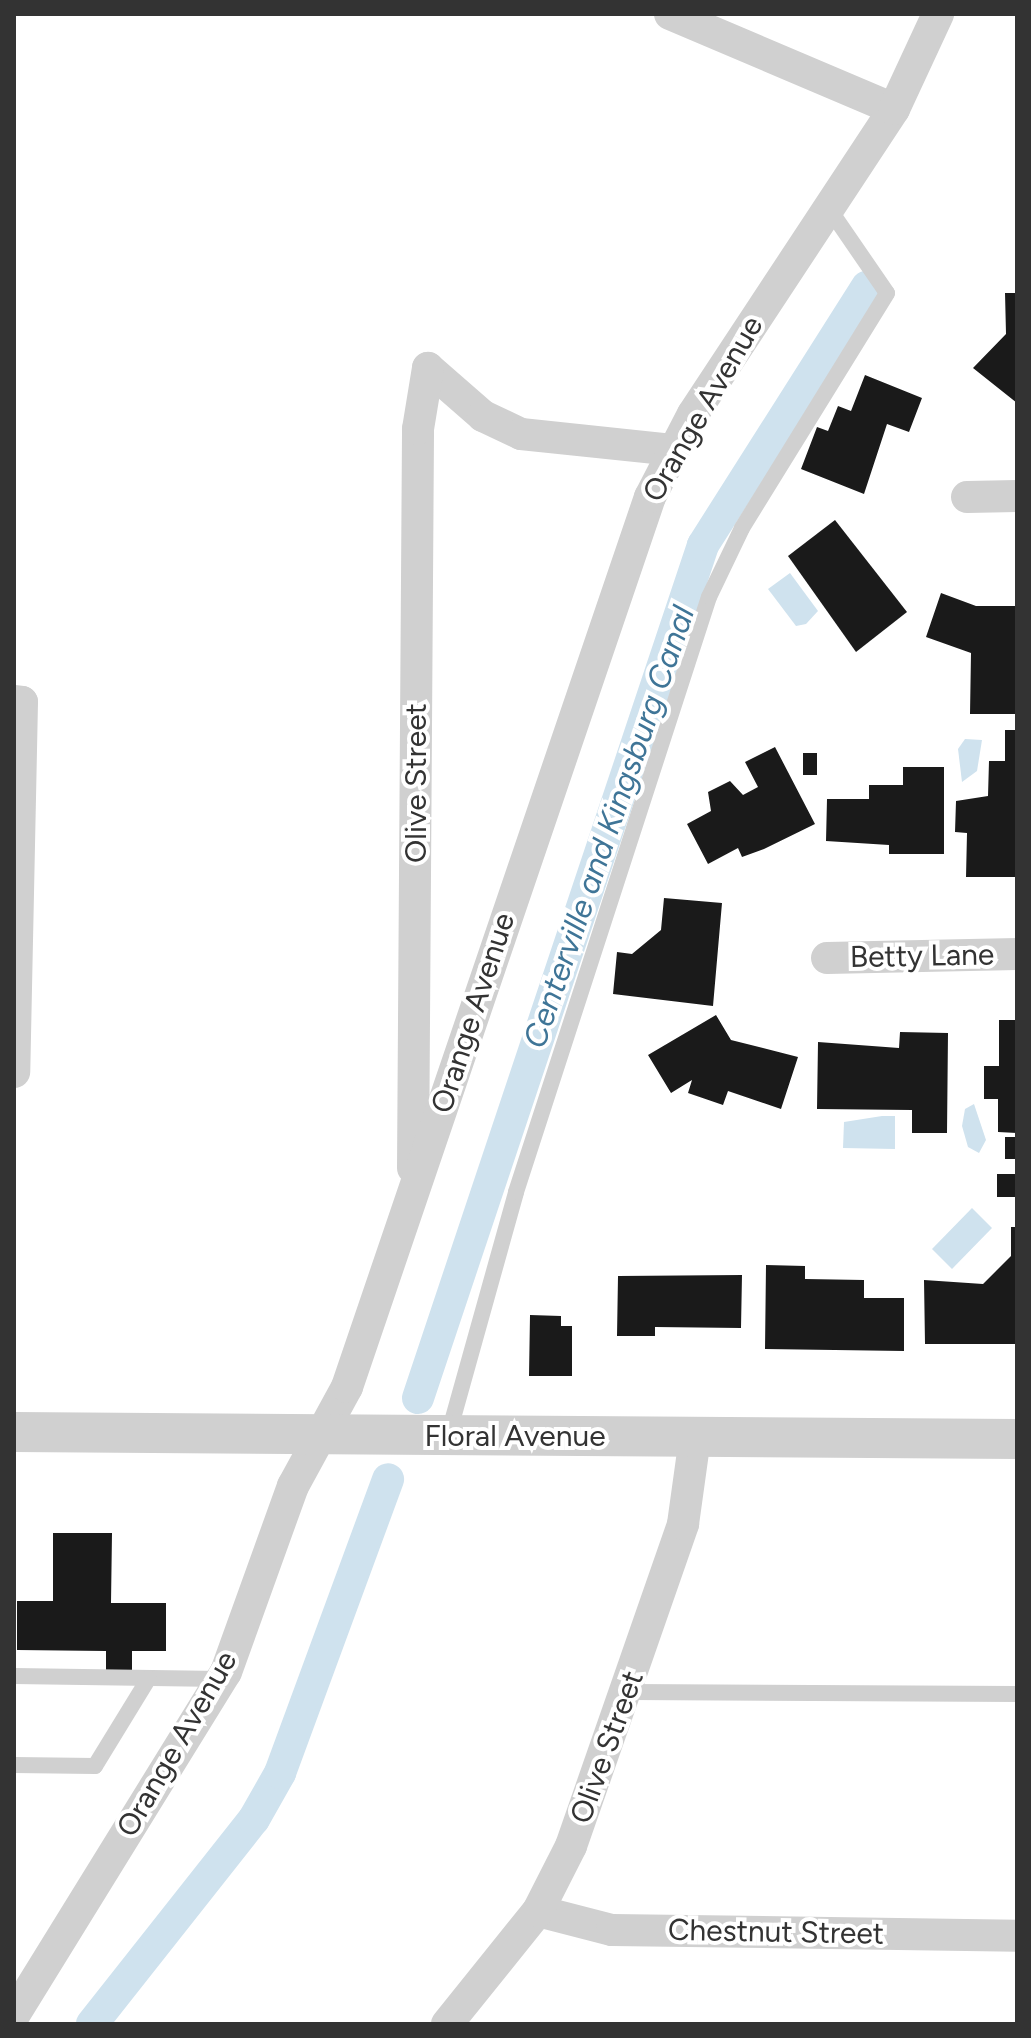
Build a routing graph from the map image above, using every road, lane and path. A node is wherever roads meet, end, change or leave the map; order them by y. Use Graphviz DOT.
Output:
graph roads {
  1 [pos="670,14"];
  2 [pos="938,14"];
  3 [pos="894,109"];
  4 [pos="828,207"];
  5 [pos="672,450"];
  6 [pos="1017,496"];
  7 [pos="967,497"];
  8 [pos="18,702"];
  9 [pos="1017,954"];
  10 [pos="827,958"];
  11 [pos="14,1072"];
  12 [pos="413,1198"];
  13 [pos="14,1432"];
  14 [pos="321,1435"];
  15 [pos="448,1436"];
  16 [pos="695,1438"];
  17 [pos="1017,1439"];
  18 [pos="14,1676"];
  19 [pos="149,1678"];
  20 [pos="221,1679"];
  21 [pos="630,1692"];
  22 [pos="1017,1694"];
  23 [pos="14,1765"];
  24 [pos="538,1911"];
  25 [pos="1017,1936"];
  26 [pos="14,2015"];
  27 [pos="447,2024"];
  1 -- 3 [label="street"];
  2 -- 3 [label="street, Orange Avenue"];
  3 -- 4 [label="street, Orange Avenue"];
  4 -- 5 [label="street, Orange Avenue"];
  4 -- 15 [label="lane"];
  5 -- 12 [label="street, Orange Avenue"];
  5 -- 12 [label="street, Olive Street"];
  6 -- 7 [label="street"];
  8 -- 11 [label="street"];
  9 -- 10 [label="street, Betty Lane"];
  12 -- 14 [label="street, Orange Avenue"];
  13 -- 14 [label="street, Floral Avenue"];
  14 -- 15 [label="street, Floral Avenue"];
  14 -- 20 [label="street, Orange Avenue"];
  15 -- 16 [label="street, Floral Avenue"];
  16 -- 17 [label="street, Floral Avenue"];
  16 -- 21 [label="street, Olive Street"];
  18 -- 19 [label="lane"];
  19 -- 20 [label="lane"];
  19 -- 23 [label="lane"];
  20 -- 26 [label="street, Orange Avenue"];
  21 -- 22 [label="lane"];
  21 -- 24 [label="street, Olive Street"];
  24 -- 25 [label="street, Chestnut Street"];
  24 -- 27 [label="street, Olive Street"];
}
